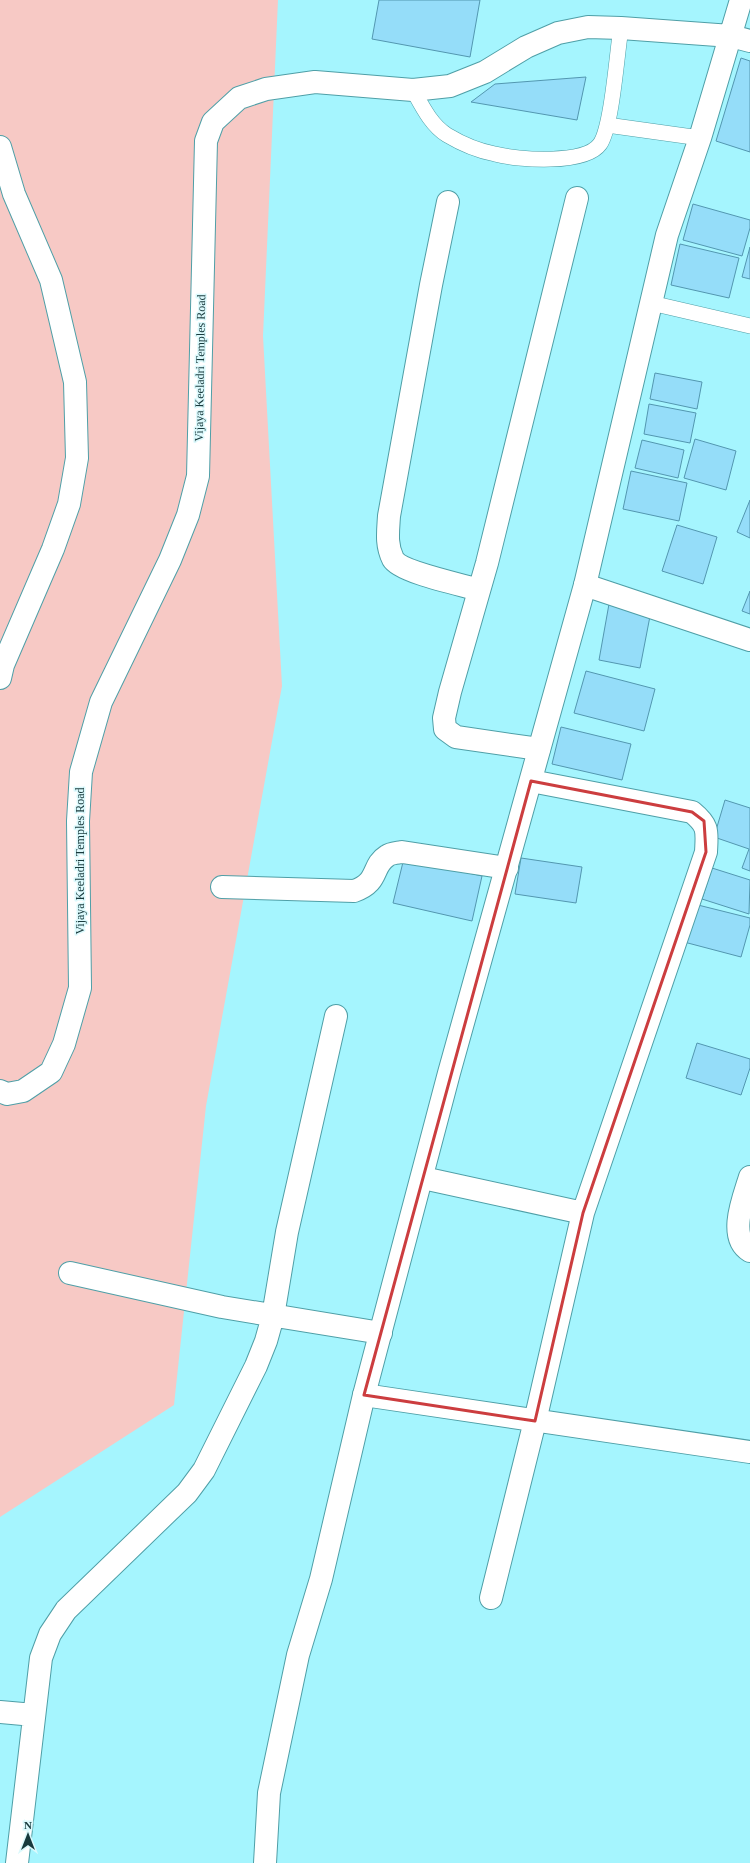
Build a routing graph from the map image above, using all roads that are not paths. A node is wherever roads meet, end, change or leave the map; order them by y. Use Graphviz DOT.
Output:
graph roads {
  1 [pos="741,0"];
  2 [pos="621,28"];
  3 [pos="740,39"];
  4 [pos="412,90"];
  5 [pos="607,125"];
  6 [pos="700,138"];
  7 [pos="0,147"];
  8 [pos="577,198"];
  9 [pos="448,202"];
  10 [pos="652,303"];
  11 [pos="750,326"];
  12 [pos="584,585"];
  13 [pos="480,590"];
  14 [pos="750,640"];
  15 [pos="0,678"];
  16 [pos="539,749"];
  17 [pos="531,781"];
  18 [pos="507,868"];
  19 [pos="222,887"];
  20 [pos="336,1016"];
  21 [pos="0,1091"];
  22 [pos="750,1177"];
  23 [pos="423,1178"];
  24 [pos="583,1213"];
  25 [pos="750,1251"];
  26 [pos="70,1273"];
  27 [pos="273,1316"];
  28 [pos="381,1333"];
  29 [pos="364,1395"];
  30 [pos="535,1421"];
  31 [pos="750,1452"];
  32 [pos="491,1598"];
  33 [pos="0,1712"];
  34 [pos="34,1715"];
  35 [pos="12,1862"];
  36 [pos="265,1863"];
  1 -- 3 [label="street"];
  2 -- 3 [label="street, Vijaya Keeladri Temples Road"];
  2 -- 4 [label="street, Vijaya Keeladri Temples Road"];
  2 -- 5 [label="lane"];
  3 -- 6 [label="street"];
  4 -- 5 [label="lane"];
  4 -- 21 [label="street, Vijaya Keeladri Temples Road"];
  5 -- 6 [label="lane"];
  6 -- 10 [label="street"];
  7 -- 15 [label="street"];
  8 -- 13 [label="street"];
  9 -- 13 [label="street"];
  10 -- 11 [label="lane"];
  10 -- 12 [label="street"];
  12 -- 14 [label="street"];
  12 -- 16 [label="street"];
  13 -- 16 [label="street"];
  16 -- 17 [label="street"];
  17 -- 18 [label="street"];
  17 -- 24 [label="street"];
  18 -- 19 [label="street"];
  18 -- 23 [label="street"];
  20 -- 27 [label="street"];
  22 -- 25 [label="street"];
  23 -- 24 [label="street"];
  23 -- 28 [label="street"];
  24 -- 30 [label="street"];
  26 -- 27 [label="street"];
  27 -- 28 [label="street"];
  27 -- 34 [label="street"];
  28 -- 29 [label="street"];
  29 -- 30 [label="street"];
  29 -- 36 [label="street"];
  30 -- 31 [label="street"];
  30 -- 32 [label="street"];
  33 -- 34 [label="street"];
  34 -- 35 [label="street"];
}
